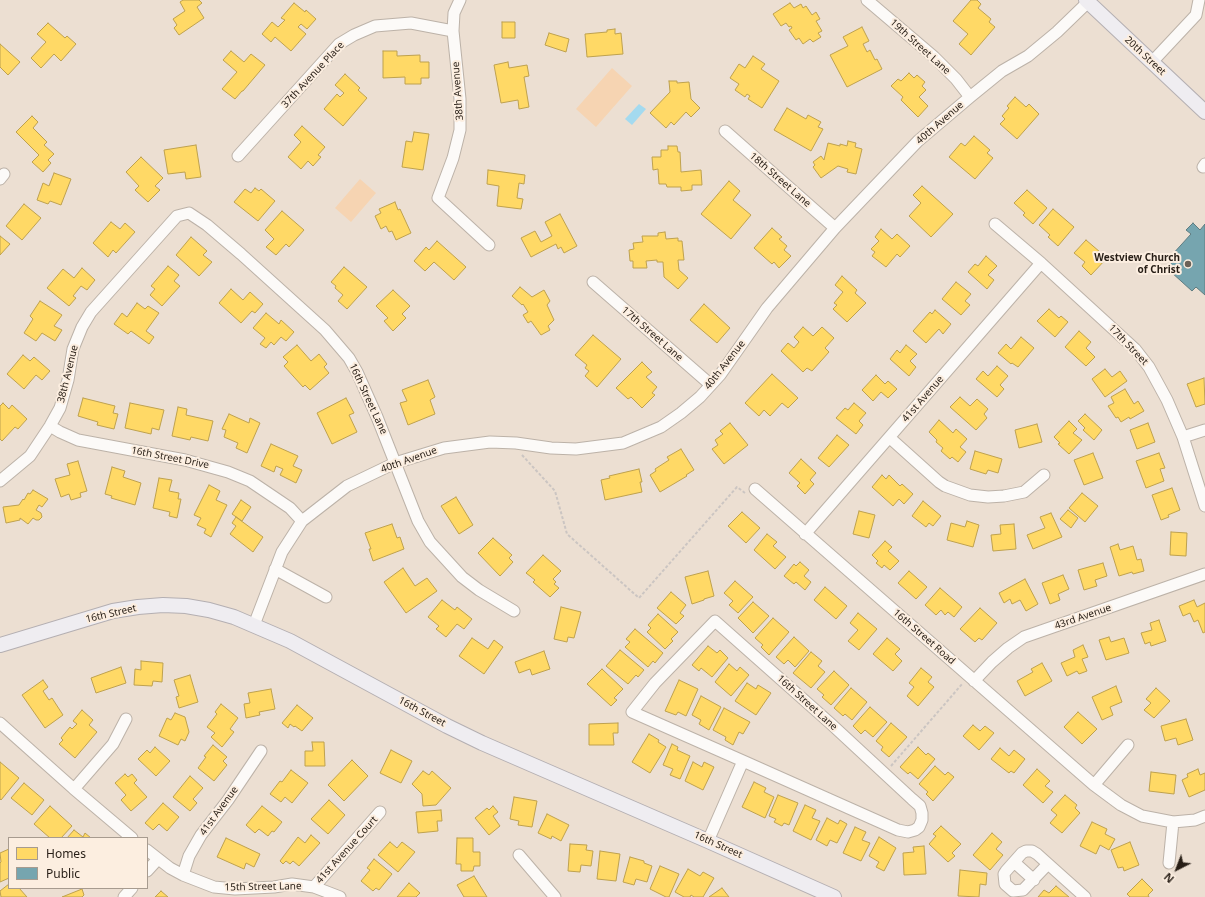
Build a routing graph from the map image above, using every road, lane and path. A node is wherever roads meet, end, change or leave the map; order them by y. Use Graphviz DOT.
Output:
graph roads {
  1 [pos="460,0"];
  2 [pos="867,0"];
  3 [pos="1200,0"];
  4 [pos="1087,1"];
  5 [pos="1201,15"];
  6 [pos="453,31"];
  7 [pos="1152,62"];
  8 [pos="970,97"];
  9 [pos="1205,112"];
  10 [pos="725,131"];
  11 [pos="238,156"];
  12 [pos="184,214"];
  13 [pos="995,224"];
  14 [pos="835,228"];
  15 [pos="489,245"];
  16 [pos="1041,263"];
  17 [pos="593,282"];
  18 [pos="711,385"];
  19 [pos="50,426"];
  20 [pos="1205,430"];
  21 [pos="1182,437"];
  22 [pos="890,438"];
  23 [pos="516,443"];
  24 [pos="395,463"];
  25 [pos="1044,475"];
  26 [pos="0,481"];
  27 [pos="754,489"];
  28 [pos="1205,506"];
  29 [pos="302,521"];
  30 [pos="805,534"];
  31 [pos="275,569"];
  32 [pos="1205,574"];
  33 [pos="326,596"];
  34 [pos="514,611"];
  35 [pos="254,625"];
  36 [pos="0,645"];
  37 [pos="971,678"];
  38 [pos="126,719"];
  39 [pos="0,723"];
  40 [pos="1128,745"];
  41 [pos="260,750"];
  42 [pos="742,761"];
  43 [pos="884,773"];
  44 [pos="1094,785"];
  45 [pos="74,789"];
  46 [pos="380,812"];
  47 [pos="1205,816"];
  48 [pos="1173,822"];
  49 [pos="131,837"];
  50 [pos="708,841"];
  51 [pos="148,851"];
  52 [pos="518,855"];
  53 [pos="158,859"];
  54 [pos="1014,862"];
  55 [pos="1169,863"];
  56 [pos="1048,864"];
  57 [pos="148,870"];
  58 [pos="183,875"];
  59 [pos="1034,880"];
  60 [pos="314,887"];
  61 [pos="131,889"];
  62 [pos="243,893"];
  63 [pos="124,897"];
  64 [pos="340,897"];
  65 [pos="555,897"];
  66 [pos="834,897"];
  67 [pos="1085,897"];
  1 -- 6 [label="street, 38th Avenue"];
  2 -- 8 [label="street, 19th Street Lane"];
  3 -- 5 [label="street"];
  4 -- 7 [label="main road, 20th Street"];
  4 -- 8 [label="street, 40th Avenue"];
  5 -- 7 [label="street"];
  6 -- 11 [label="street, 37th Avenue Place"];
  6 -- 15 [label="street, 38th Avenue"];
  7 -- 9 [label="main road, 20th Street"];
  8 -- 14 [label="street, 40th Avenue"];
  10 -- 14 [label="street, 18th Street Lane"];
  12 -- 19 [label="street, 38th Avenue"];
  12 -- 24 [label="street, 16th Street Lane"];
  13 -- 16 [label="street, 17th Street"];
  14 -- 18 [label="street, 40th Avenue"];
  16 -- 21 [label="street, 17th Street"];
  16 -- 22 [label="street, 41st Avenue"];
  17 -- 18 [label="street, 17th Street Lane"];
  18 -- 23 [label="street, 40th Avenue"];
  19 -- 26 [label="street, 38th Avenue"];
  19 -- 29 [label="street, 16th Street Drive"];
  20 -- 21 [label="street"];
  21 -- 28 [label="street, 17th Street"];
  22 -- 25 [label="street"];
  22 -- 30 [label="street, 41st Avenue"];
  23 -- 24 [label="street, 40th Avenue"];
  23 -- 27 [label="path"];
  24 -- 29 [label="street, 40th Avenue"];
  24 -- 34 [label="street, 16th Street Lane"];
  27 -- 30 [label="street, 16th Street Road"];
  29 -- 31 [label="street, 40th Avenue"];
  30 -- 37 [label="street, 16th Street Road"];
  31 -- 33 [label="street"];
  31 -- 35 [label="street, 40th Avenue"];
  32 -- 37 [label="street, 43rd Avenue"];
  35 -- 36 [label="main road, 16th Street"];
  35 -- 50 [label="main road, 16th Street"];
  37 -- 43 [label="path"];
  37 -- 44 [label="street, 16th Street Road"];
  38 -- 45 [label="street"];
  39 -- 45 [label="street"];
  40 -- 44 [label="street"];
  41 -- 58 [label="street, 41st Avenue"];
  42 -- 43 [label="street, 16th Street Lane"];
  42 -- 43 [label="street, 16th Street Lane"];
  42 -- 50 [label="street"];
  44 -- 48 [label="street, 16th Street Road"];
  45 -- 49 [label="street"];
  46 -- 60 [label="street, 41st Avenue Court"];
  47 -- 48 [label="street, 16th Street Road"];
  48 -- 55 [label="street"];
  50 -- 66 [label="main road, 16th Street"];
  51 -- 53 [label="street, 15th Street Lane"];
  52 -- 65 [label="street"];
  53 -- 57 [label="street"];
  53 -- 58 [label="street, 15th Street Lane"];
  54 -- 56 [label="street"];
  54 -- 59 [label="street"];
  54 -- 59 [label="street"];
  56 -- 59 [label="street"];
  56 -- 67 [label="street"];
  58 -- 62 [label="street, 15th Street Lane"];
  60 -- 62 [label="street, 15th Street Lane"];
  60 -- 64 [label="street, 15th Street Lane"];
  61 -- 63 [label="street"];
}
